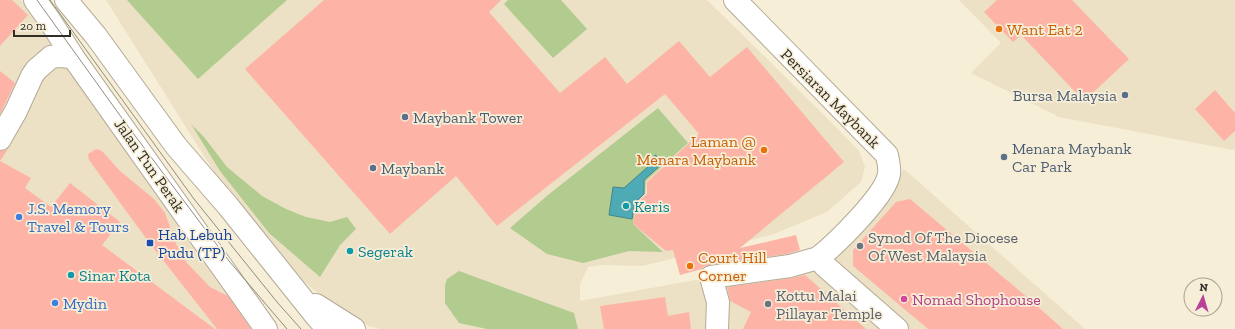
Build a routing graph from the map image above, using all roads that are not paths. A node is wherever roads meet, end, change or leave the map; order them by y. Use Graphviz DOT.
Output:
graph roads {
  1 [pos="34,0"];
  2 [pos="66,0"];
  3 [pos="735,0"];
  4 [pos="83,10"];
  5 [pos="73,57"];
  6 [pos="0,139"];
  7 [pos="818,258"];
  8 [pos="298,294"];
  9 [pos="266,329"];
  10 [pos="328,329"];
  11 [pos="354,329"];
  12 [pos="717,329"];
  13 [pos="897,329"];
  1 -- 5 [label="main road, Jalan Tun Perak"];
  2 -- 4 [label="main road, Jalan Tun Perak"];
  3 -- 7 [label="main road, Persiaran Maybank"];
  4 -- 8 [label="main road, Jalan Tun Perak"];
  5 -- 6 [label="main road"];
  5 -- 9 [label="main road, Jalan Tun Perak"];
  7 -- 12 [label="main road"];
  7 -- 13 [label="main road"];
  8 -- 10 [label="main road, Jalan Tun Perak"];
  8 -- 11 [label="main road, Jalan Tun Perak"];
}
